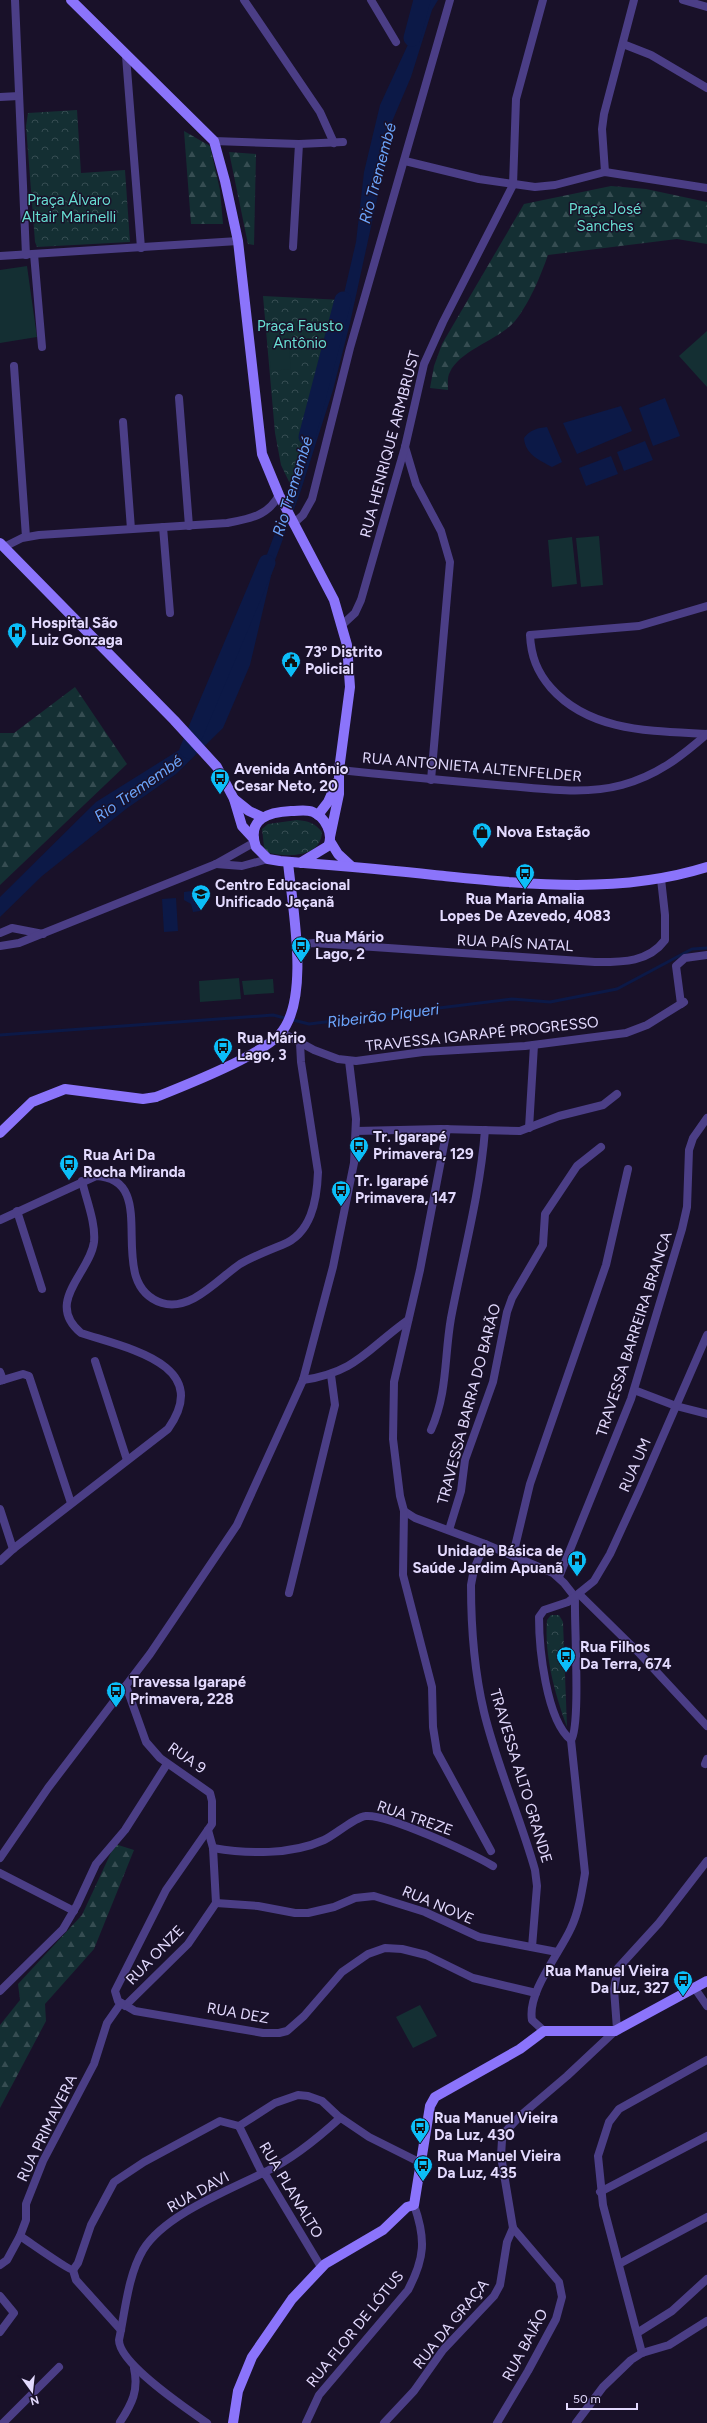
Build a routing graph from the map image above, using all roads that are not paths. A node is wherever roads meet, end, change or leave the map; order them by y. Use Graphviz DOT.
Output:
graph roads {
  1 [pos="15,0"];
  2 [pos="71,0"];
  3 [pos="244,0"];
  4 [pos="371,0"];
  5 [pos="450,0"];
  6 [pos="543,0"];
  7 [pos="634,0"];
  8 [pos="683,0"];
  9 [pos="707,7"];
  10 [pos="396,42"];
  11 [pos="623,44"];
  12 [pos="126,56"];
  13 [pos="707,88"];
  14 [pos="19,96"];
  15 [pos="0,97"];
  16 [pos="214,141"];
  17 [pos="343,142"];
  18 [pos="334,143"];
  19 [pos="299,144"];
  20 [pos="405,161"];
  21 [pos="605,172"];
  22 [pos="513,185"];
  23 [pos="707,188"];
  24 [pos="238,241"];
  25 [pos="293,247"];
  26 [pos="141,248"];
  27 [pos="30,254"];
  28 [pos="0,256"];
  29 [pos="42,347"];
  30 [pos="14,366"];
  31 [pos="179,398"];
  32 [pos="123,422"];
  33 [pos="405,447"];
  34 [pos="279,495"];
  35 [pos="292,522"];
  36 [pos="189,526"];
  37 [pos="164,527"];
  38 [pos="130,529"];
  39 [pos="26,537"];
  40 [pos="2,545"];
  41 [pos="707,606"];
  42 [pos="170,613"];
  43 [pos="342,625"];
  44 [pos="707,734"];
  45 [pos="339,773"];
  46 [pos="431,780"];
  47 [pos="234,799"];
  48 [pos="318,815"];
  49 [pos="262,817"];
  50 [pos="330,839"];
  51 [pos="254,841"];
  52 [pos="268,859"];
  53 [pos="288,862"];
  54 [pos="300,862"];
  55 [pos="216,864"];
  56 [pos="352,866"];
  57 [pos="707,867"];
  58 [pos="661,879"];
  59 [pos="0,932"];
  60 [pos="43,934"];
  61 [pos="296,945"];
  62 [pos="0,946"];
  63 [pos="707,955"];
  64 [pos="282,1030"];
  65 [pos="300,1043"];
  66 [pos="534,1045"];
  67 [pos="349,1061"];
  68 [pos="617,1094"];
  69 [pos="707,1118"];
  70 [pos="529,1128"];
  71 [pos="447,1129"];
  72 [pos="485,1130"];
  73 [pos="356,1131"];
  74 [pos="0,1133"];
  75 [pos="601,1147"];
  76 [pos="628,1169"];
  77 [pos="82,1181"];
  78 [pos="17,1211"];
  79 [pos="0,1220"];
  80 [pos="42,1289"];
  81 [pos="408,1320"];
  82 [pos="707,1335"];
  83 [pos="95,1361"];
  84 [pos="331,1375"];
  85 [pos="1,1378"];
  86 [pos="303,1380"];
  87 [pos="634,1390"];
  88 [pos="676,1406"];
  89 [pos="707,1414"];
  90 [pos="431,1430"];
  91 [pos="127,1460"];
  92 [pos="71,1503"];
  93 [pos="0,1509"];
  94 [pos="404,1511"];
  95 [pos="449,1530"];
  96 [pos="485,1544"];
  97 [pos="13,1549"];
  98 [pos="513,1555"];
  99 [pos="0,1561"];
  100 [pos="559,1577"];
  101 [pos="289,1593"];
  102 [pos="577,1596"];
  103 [pos="126,1686"];
  104 [pos="707,1726"];
  105 [pos="571,1740"];
  106 [pos="168,1764"];
  107 [pos="208,1830"];
  108 [pos="213,1848"];
  109 [pos="491,1851"];
  110 [pos="0,1858"];
  111 [pos="707,1861"];
  112 [pos="493,1866"];
  113 [pos="0,1873"];
  114 [pos="216,1903"];
  115 [pos="74,1911"];
  116 [pos="532,1947"];
  117 [pos="557,1952"];
  118 [pos="707,1981"];
  119 [pos="694,1987"];
  120 [pos="0,1991"];
  121 [pos="536,1994"];
  122 [pos="123,2004"];
  123 [pos="707,2006"];
  124 [pos="616,2030"];
  125 [pos="544,2032"];
  126 [pos="707,2060"];
  127 [pos="340,2118"];
  128 [pos="238,2126"];
  129 [pos="707,2136"];
  130 [pos="421,2163"];
  131 [pos="263,2173"];
  132 [pos="600,2192"];
  133 [pos="414,2205"];
  134 [pos="707,2217"];
  135 [pos="513,2228"];
  136 [pos="20,2236"];
  137 [pos="619,2264"];
  138 [pos="0,2265"];
  139 [pos="321,2267"];
  140 [pos="73,2270"];
  141 [pos="707,2279"];
  142 [pos="0,2296"];
  143 [pos="707,2321"];
  144 [pos="121,2330"];
  145 [pos="0,2332"];
  146 [pos="637,2333"];
  147 [pos="642,2353"];
  148 [pos="59,2367"];
  149 [pos="134,2368"];
  150 [pos="120,2422"];
  151 [pos="3,2423"];
  152 [pos="206,2423"];
  153 [pos="233,2423"];
  154 [pos="306,2423"];
  155 [pos="384,2423"];
  156 [pos="497,2423"];
  157 [pos="576,2423"];
  1 -- 14 [label="street"];
  2 -- 12 [label="street"];
  3 -- 18 [label="street"];
  4 -- 10 [label="street"];
  5 -- 20 [label="street"];
  6 -- 22 [label="street"];
  7 -- 11 [label="street"];
  8 -- 9 [label="street"];
  11 -- 13 [label="street"];
  11 -- 21 [label="street"];
  12 -- 16 [label="street"];
  12 -- 26 [label="street"];
  14 -- 15 [label="street"];
  14 -- 27 [label="street"];
  16 -- 19 [label="street"];
  16 -- 24 [label="street"];
  17 -- 18 [label="street"];
  18 -- 19 [label="street"];
  19 -- 25 [label="street"];
  20 -- 22 [label="street"];
  20 -- 35 [label="street"];
  21 -- 22 [label="street"];
  21 -- 23 [label="street"];
  22 -- 33 [label="street, RUA HENRIQUE ARMBRUST"];
  24 -- 26 [label="street"];
  24 -- 34 [label="street"];
  26 -- 27 [label="street"];
  27 -- 28 [label="street"];
  27 -- 29 [label="street"];
  30 -- 39 [label="street"];
  31 -- 36 [label="street"];
  32 -- 38 [label="street"];
  33 -- 43 [label="street, RUA HENRIQUE ARMBRUST"];
  33 -- 46 [label="street"];
  34 -- 35 [label="street"];
  34 -- 36 [label="street"];
  35 -- 43 [label="street"];
  36 -- 37 [label="street"];
  37 -- 38 [label="street"];
  37 -- 42 [label="street"];
  38 -- 39 [label="street"];
  39 -- 40 [label="street"];
  40 -- 47 [label="street"];
  41 -- 44 [label="street"];
  43 -- 45 [label="street"];
  44 -- 46 [label="street, RUA ANTONIETA ALTENFELDER"];
  45 -- 46 [label="street, RUA ANTONIETA ALTENFELDER"];
  45 -- 48 [label="street"];
  45 -- 50 [label="street"];
  47 -- 49 [label="street"];
  47 -- 51 [label="street"];
  48 -- 49 [label="street"];
  48 -- 50 [label="street"];
  49 -- 51 [label="street"];
  50 -- 54 [label="street"];
  50 -- 56 [label="street"];
  51 -- 52 [label="street"];
  51 -- 55 [label="street"];
  52 -- 53 [label="street"];
  52 -- 55 [label="street"];
  53 -- 54 [label="street"];
  53 -- 61 [label="street"];
  54 -- 56 [label="street"];
  55 -- 60 [label="street"];
  56 -- 58 [label="street"];
  57 -- 58 [label="street"];
  58 -- 61 [label="street, RUA PAÍS NATAL"];
  59 -- 60 [label="street"];
  60 -- 62 [label="street"];
  61 -- 64 [label="street"];
  63 -- 66 [label="street, TRAVESSA IGARAPÉ PROGRESSO"];
  64 -- 65 [label="street, TRAVESSA IGARAPÉ PROGRESSO"];
  64 -- 74 [label="street"];
  65 -- 67 [label="street, TRAVESSA IGARAPÉ PROGRESSO"];
  65 -- 77 [label="street"];
  66 -- 67 [label="street, TRAVESSA IGARAPÉ PROGRESSO"];
  66 -- 70 [label="street"];
  67 -- 73 [label="street"];
  68 -- 70 [label="street"];
  69 -- 87 [label="street, TRAVESSA BARREIRA BRANCA"];
  70 -- 72 [label="street"];
  71 -- 72 [label="street"];
  71 -- 73 [label="street"];
  71 -- 81 [label="street"];
  72 -- 90 [label="street"];
  73 -- 86 [label="street"];
  75 -- 95 [label="street, TRAVESSA BARRA DO BARÃO"];
  76 -- 98 [label="street"];
  77 -- 78 [label="street"];
  77 -- 91 [label="street"];
  78 -- 79 [label="street"];
  78 -- 80 [label="street"];
  81 -- 84 [label="street"];
  81 -- 94 [label="street"];
  82 -- 88 [label="street, RUA UM"];
  83 -- 91 [label="street"];
  84 -- 86 [label="street"];
  84 -- 101 [label="street"];
  85 -- 92 [label="street"];
  86 -- 103 [label="street"];
  87 -- 88 [label="street"];
  87 -- 100 [label="street, TRAVESSA BARREIRA BRANCA"];
  88 -- 89 [label="street"];
  88 -- 102 [label="street, RUA UM"];
  91 -- 92 [label="street"];
  92 -- 97 [label="street"];
  93 -- 97 [label="street"];
  94 -- 95 [label="street"];
  94 -- 109 [label="street"];
  95 -- 96 [label="street"];
  96 -- 98 [label="street"];
  96 -- 116 [label="street, TRAVESSA ALTO GRANDE"];
  97 -- 99 [label="street"];
  98 -- 100 [label="street"];
  100 -- 102 [label="street"];
  102 -- 104 [label="street"];
  102 -- 105 [label="street"];
  102 -- 105 [label="street, RUA UM"];
  103 -- 106 [label="street, RUA 9"];
  103 -- 110 [label="street"];
  105 -- 117 [label="street"];
  106 -- 107 [label="street, RUA 9"];
  106 -- 115 [label="street"];
  107 -- 108 [label="street"];
  107 -- 122 [label="street"];
  108 -- 112 [label="street, RUA TREZE"];
  108 -- 114 [label="street"];
  111 -- 124 [label="street"];
  113 -- 115 [label="street"];
  114 -- 116 [label="street, RUA NOVE"];
  114 -- 122 [label="street, RUA ONZE"];
  115 -- 120 [label="street"];
  116 -- 117 [label="street, RUA NOVE"];
  117 -- 121 [label="street"];
  118 -- 119 [label="street"];
  119 -- 123 [label="street"];
  119 -- 124 [label="street"];
  121 -- 122 [label="street, RUA DEZ"];
  121 -- 125 [label="street"];
  122 -- 136 [label="street, RUA PRIMAVERA"];
  124 -- 125 [label="street"];
  124 -- 135 [label="street"];
  125 -- 130 [label="street"];
  126 -- 132 [label="street"];
  127 -- 128 [label="street"];
  127 -- 130 [label="street"];
  127 -- 131 [label="street, RUA DAVI"];
  128 -- 131 [label="street, RUA PLANALTO"];
  128 -- 140 [label="street"];
  129 -- 132 [label="street"];
  130 -- 133 [label="street"];
  131 -- 139 [label="street, RUA PLANALTO"];
  131 -- 144 [label="street, RUA DAVI"];
  132 -- 137 [label="street"];
  133 -- 139 [label="street"];
  133 -- 154 [label="street, RUA FLOR DE LÓTUS"];
  134 -- 137 [label="street"];
  135 -- 155 [label="street, RUA DA GRAÇA"];
  135 -- 156 [label="street, RUA BAIÃO"];
  136 -- 138 [label="street, RUA PRIMAVERA"];
  136 -- 140 [label="street"];
  137 -- 146 [label="street"];
  139 -- 153 [label="street"];
  140 -- 144 [label="street"];
  141 -- 146 [label="street"];
  142 -- 145 [label="street"];
  143 -- 147 [label="street"];
  144 -- 149 [label="street, RUA DAVI"];
  146 -- 147 [label="street"];
  147 -- 157 [label="street"];
  148 -- 151 [label="street"];
  149 -- 150 [label="street"];
  149 -- 152 [label="street"];
}
